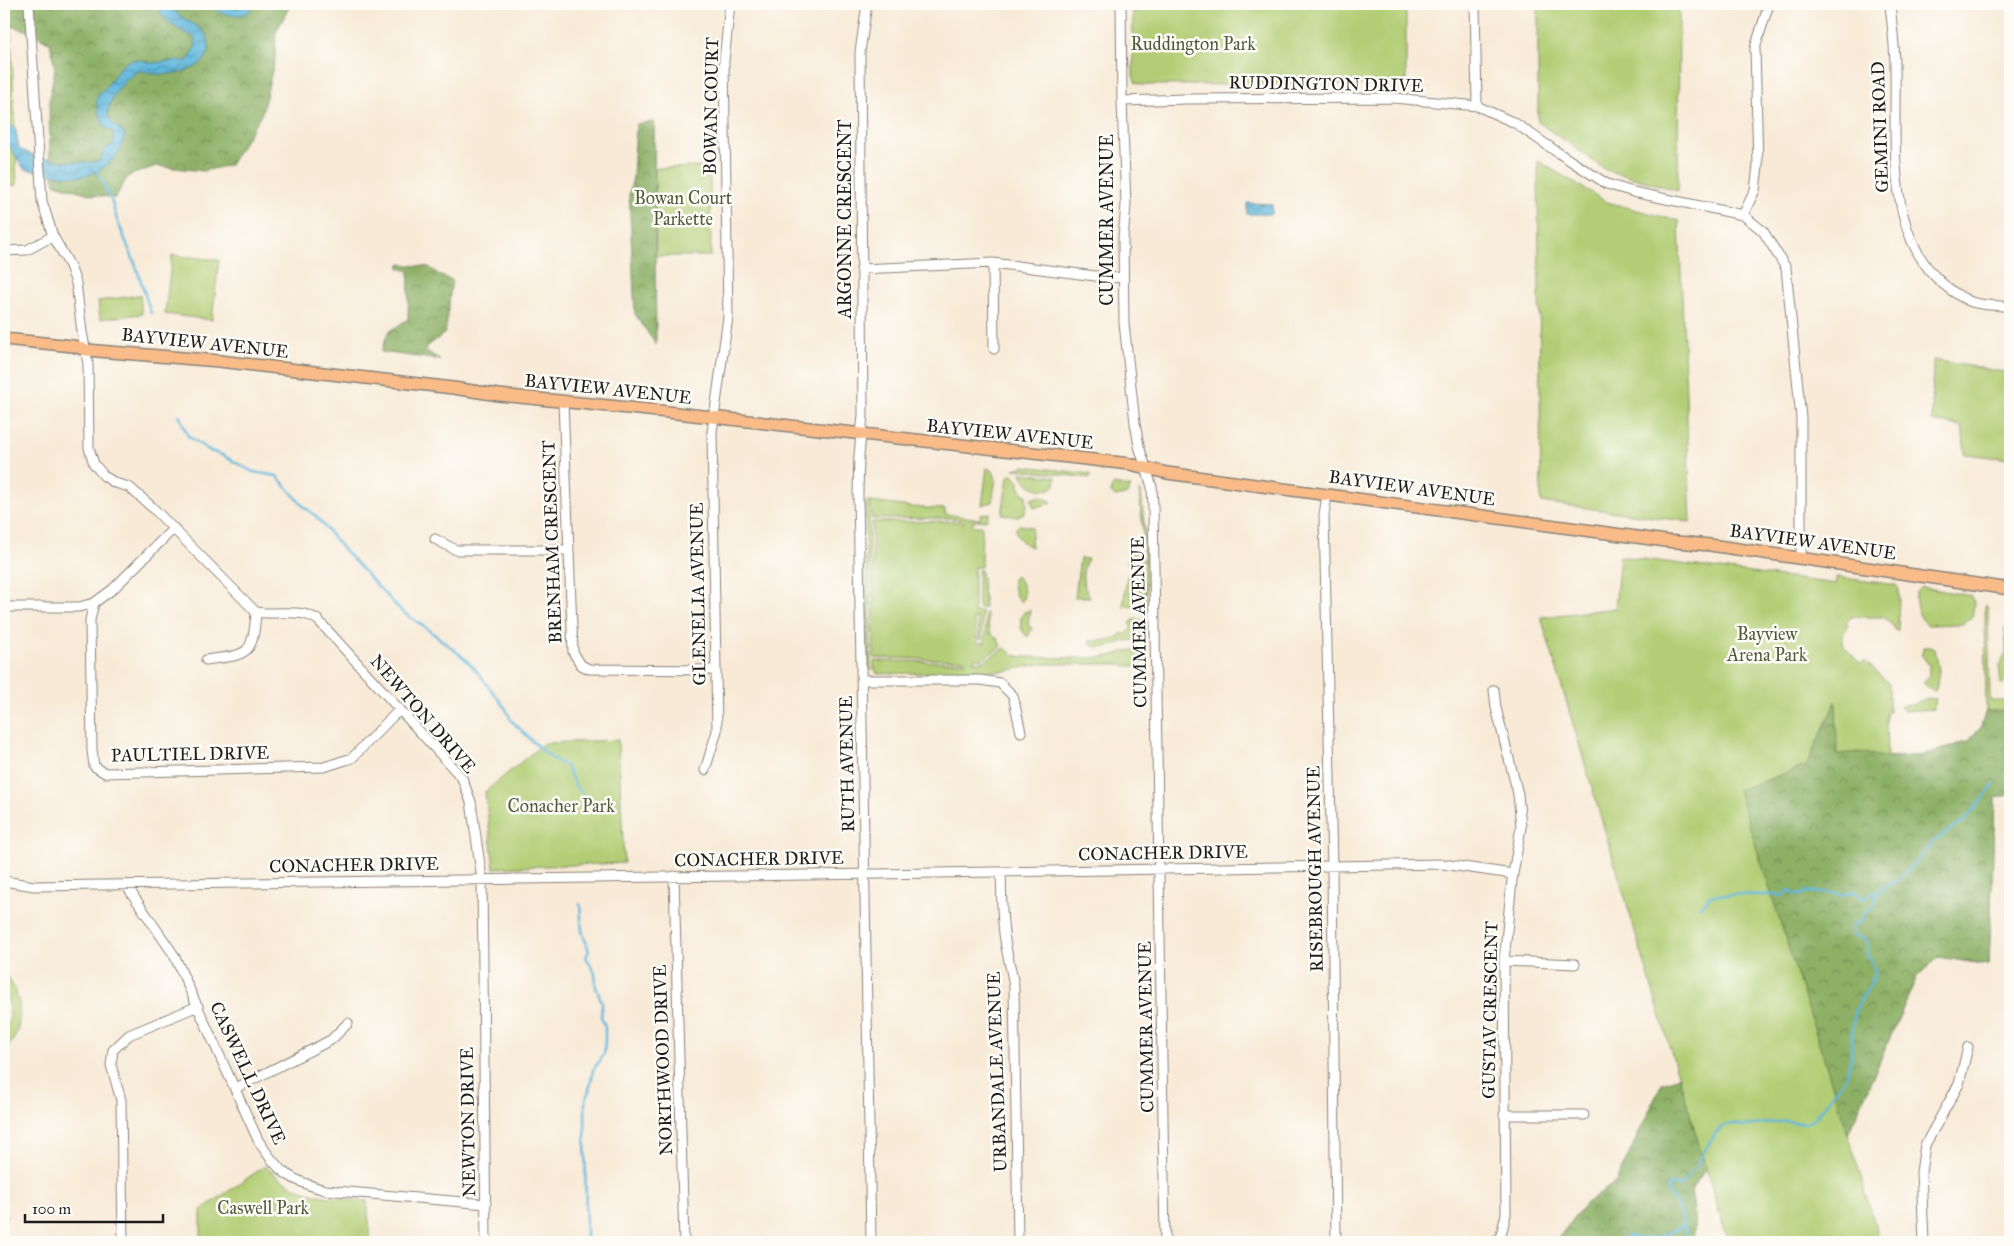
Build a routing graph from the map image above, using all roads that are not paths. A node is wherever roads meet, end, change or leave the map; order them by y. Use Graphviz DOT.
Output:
graph roads {
  1 [pos="29,4"];
  2 [pos="730,4"];
  3 [pos="867,4"];
  4 [pos="1121,4"];
  5 [pos="1475,4"];
  6 [pos="1769,4"];
  7 [pos="1890,4"];
  8 [pos="1122,101"];
  9 [pos="1477,106"];
  10 [pos="1743,215"];
  11 [pos="53,236"];
  12 [pos="4,251"];
  13 [pos="993,263"];
  14 [pos="862,268"];
  15 [pos="1123,277"];
  16 [pos="2010,307"];
  17 [pos="4,339"];
  18 [pos="994,349"];
  19 [pos="86,350"];
  20 [pos="563,402"];
  21 [pos="714,417"];
  22 [pos="862,434"];
  23 [pos="1146,467"];
  24 [pos="1327,495"];
  25 [pos="174,528"];
  26 [pos="435,539"];
  27 [pos="568,550"];
  28 [pos="1801,558"];
  29 [pos="2010,589"];
  30 [pos="94,603"];
  31 [pos="4,607"];
  32 [pos="256,612"];
  33 [pos="206,660"];
  34 [pos="715,670"];
  35 [pos="861,680"];
  36 [pos="1494,690"];
  37 [pos="400,709"];
  38 [pos="1020,732"];
  39 [pos="705,770"];
  40 [pos="1332,867"];
  41 [pos="1160,869"];
  42 [pos="1001,872"];
  43 [pos="865,874"];
  44 [pos="1513,874"];
  45 [pos="674,876"];
  46 [pos="482,879"];
  47 [pos="4,881"];
  48 [pos="126,885"];
  49 [pos="1504,961"];
  50 [pos="1575,964"];
  51 [pos="198,1006"];
  52 [pos="348,1022"];
  53 [pos="1968,1047"];
  54 [pos="236,1088"];
  55 [pos="1504,1115"];
  56 [pos="1584,1115"];
  57 [pos="486,1204"];
  58 [pos="123,1242"];
  59 [pos="486,1242"];
  60 [pos="684,1242"];
  61 [pos="871,1242"];
  62 [pos="1018,1242"];
  63 [pos="1166,1242"];
  64 [pos="1336,1242"];
  65 [pos="1496,1242"];
  66 [pos="1924,1242"];
  1 -- 11 [label="street"];
  2 -- 21 [label="street, BOWAN COURT"];
  3 -- 14 [label="street, ARGONNE CRESCENT"];
  4 -- 8 [label="street, CUMMER AVENUE"];
  5 -- 9 [label="street"];
  6 -- 10 [label="street"];
  7 -- 16 [label="street, GEMINI ROAD"];
  8 -- 9 [label="street, RUDDINGTON DRIVE"];
  8 -- 15 [label="street, CUMMER AVENUE"];
  9 -- 10 [label="street, RUDDINGTON DRIVE"];
  10 -- 28 [label="street, RUDDINGTON DRIVE"];
  11 -- 12 [label="street"];
  11 -- 19 [label="street"];
  13 -- 14 [label="street"];
  13 -- 15 [label="street"];
  13 -- 18 [label="street"];
  14 -- 22 [label="street, ARGONNE CRESCENT"];
  15 -- 23 [label="street, CUMMER AVENUE"];
  17 -- 19 [label="main road, BAYVIEW AVENUE"];
  19 -- 20 [label="main road, BAYVIEW AVENUE"];
  19 -- 25 [label="street"];
  20 -- 21 [label="main road, BAYVIEW AVENUE"];
  20 -- 27 [label="street, BRENHAM CRESCENT"];
  21 -- 22 [label="main road, BAYVIEW AVENUE"];
  21 -- 34 [label="street, GLENELIA AVENUE"];
  22 -- 23 [label="main road, BAYVIEW AVENUE"];
  22 -- 35 [label="street, RUTH AVENUE"];
  23 -- 24 [label="main road, BAYVIEW AVENUE"];
  23 -- 41 [label="street, CUMMER AVENUE"];
  24 -- 28 [label="main road, BAYVIEW AVENUE"];
  24 -- 40 [label="street, RISEBROUGH AVENUE"];
  25 -- 30 [label="street"];
  25 -- 32 [label="street"];
  26 -- 27 [label="street"];
  27 -- 34 [label="street, BRENHAM CRESCENT"];
  28 -- 29 [label="main road, BAYVIEW AVENUE"];
  30 -- 31 [label="street"];
  30 -- 37 [label="street, PAULTIEL DRIVE"];
  32 -- 33 [label="street"];
  32 -- 37 [label="street, NEWTON DRIVE"];
  34 -- 39 [label="street, GLENELIA AVENUE"];
  35 -- 38 [label="street"];
  35 -- 43 [label="street, RUTH AVENUE"];
  36 -- 44 [label="street, GUSTAV CRESCENT"];
  37 -- 46 [label="street, NEWTON DRIVE"];
  40 -- 41 [label="street, CONACHER DRIVE"];
  40 -- 44 [label="street, CONACHER DRIVE"];
  40 -- 64 [label="street, RISEBROUGH AVENUE"];
  41 -- 42 [label="street, CONACHER DRIVE"];
  41 -- 63 [label="street, CUMMER AVENUE"];
  42 -- 43 [label="street, CONACHER DRIVE"];
  42 -- 62 [label="street, URBANDALE AVENUE"];
  43 -- 45 [label="street, CONACHER DRIVE"];
  43 -- 61 [label="street, RUTH AVENUE"];
  44 -- 49 [label="street, GUSTAV CRESCENT"];
  45 -- 46 [label="street, CONACHER DRIVE"];
  45 -- 60 [label="street, NORTHWOOD DRIVE"];
  46 -- 48 [label="street, CONACHER DRIVE"];
  46 -- 57 [label="street, NEWTON DRIVE"];
  47 -- 48 [label="street, CONACHER DRIVE"];
  48 -- 51 [label="street, CASWELL DRIVE"];
  49 -- 50 [label="street"];
  49 -- 55 [label="street, GUSTAV CRESCENT"];
  51 -- 54 [label="street, CASWELL DRIVE"];
  51 -- 58 [label="street"];
  52 -- 54 [label="street"];
  53 -- 66 [label="street"];
  54 -- 57 [label="street, CASWELL DRIVE"];
  55 -- 56 [label="street"];
  55 -- 65 [label="street, GUSTAV CRESCENT"];
  57 -- 59 [label="street, NEWTON DRIVE"];
}
